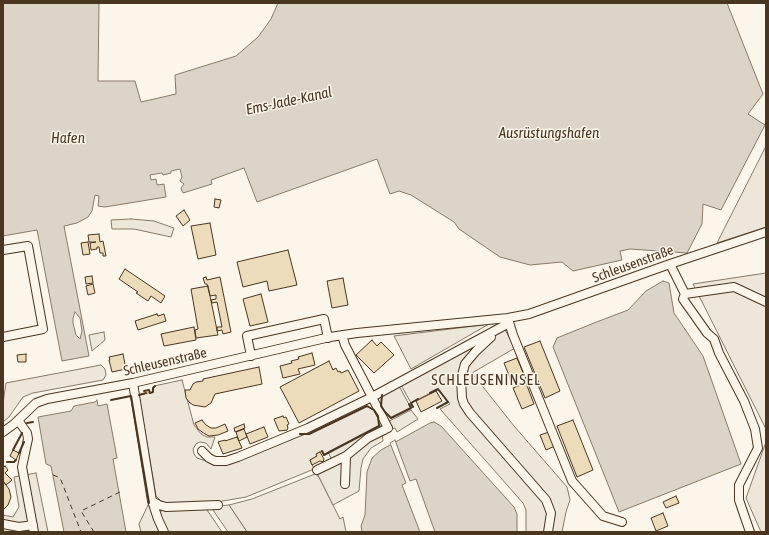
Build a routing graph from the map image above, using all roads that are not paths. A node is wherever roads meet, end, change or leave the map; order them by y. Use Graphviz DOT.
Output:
graph roads {
  1 [pos="766,232"];
  2 [pos="3,250"];
  3 [pos="670,264"];
  4 [pos="685,294"];
  5 [pos="766,302"];
  6 [pos="509,320"];
  7 [pos="501,328"];
  8 [pos="342,335"];
  9 [pos="3,337"];
  10 [pos="328,338"];
  11 [pos="250,356"];
  12 [pos="133,383"];
  13 [pos="372,396"];
  14 [pos="18,420"];
  15 [pos="3,432"];
  16 [pos="202,451"];
  17 [pos="346,456"];
  18 [pos="317,470"];
  19 [pos="345,484"];
  20 [pos="152,501"];
  21 [pos="218,505"];
  22 [pos="622,522"];
  23 [pos="3,524"];
  24 [pos="33,528"];
  25 [pos="164,532"];
  26 [pos="548,532"];
  27 [pos="750,532"];
  1 -- 3 [label="street, Schleusenstraße"];
  2 -- 9 [label="street"];
  3 -- 4 [label="street"];
  3 -- 6 [label="street, Schleusenstraße"];
  4 -- 5 [label="street"];
  4 -- 27 [label="street"];
  6 -- 7 [label="street"];
  6 -- 8 [label="street, Schleusenstraße"];
  6 -- 22 [label="street"];
  7 -- 13 [label="street"];
  7 -- 26 [label="street"];
  8 -- 10 [label="street, Schleusenstraße"];
  8 -- 13 [label="street"];
  10 -- 11 [label="street, Schleusenstraße"];
  10 -- 11 [label="street"];
  11 -- 12 [label="street, Schleusenstraße"];
  12 -- 14 [label="street, Schleusenstraße"];
  12 -- 20 [label="street"];
  13 -- 16 [label="street"];
  13 -- 17 [label="street"];
  14 -- 15 [label="street, Schleusenstraße"];
  14 -- 24 [label="street"];
  17 -- 18 [label="street"];
  17 -- 19 [label="street"];
  20 -- 21 [label="street"];
  20 -- 25 [label="street"];
  23 -- 24 [label="street"];
}
